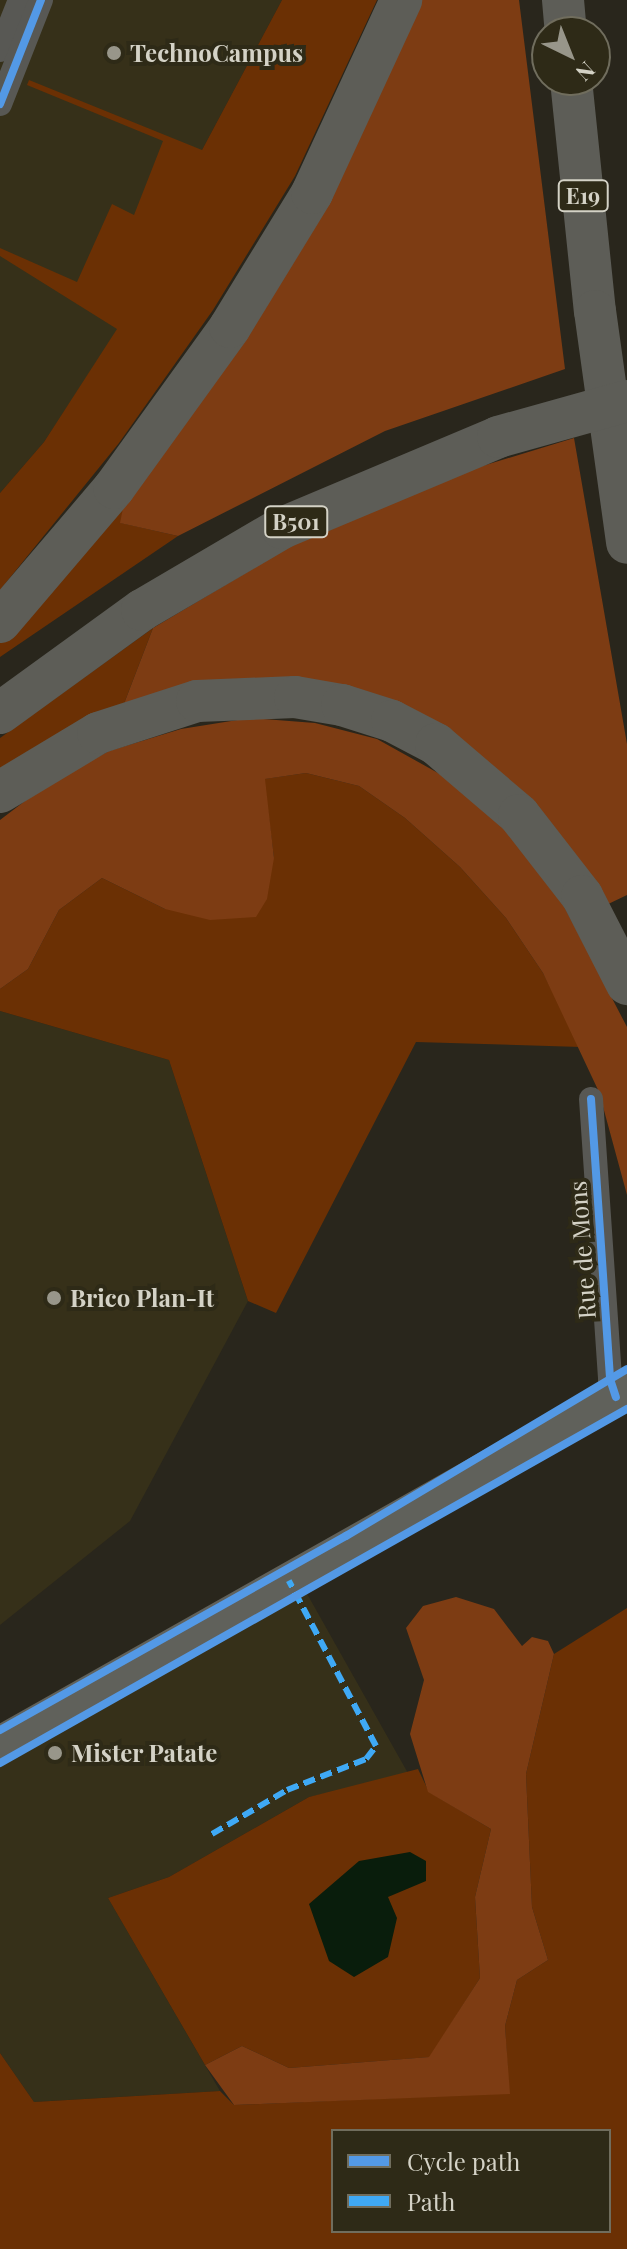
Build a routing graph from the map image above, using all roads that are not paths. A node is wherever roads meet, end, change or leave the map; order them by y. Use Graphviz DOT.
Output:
graph roads {
  1 [pos="20,0"];
  2 [pos="41,0"];
  3 [pos="401,0"];
  4 [pos="0,50"];
  5 [pos="573,96"];
  6 [pos="0,104"];
  7 [pos="627,374"];
  8 [pos="627,401"];
  9 [pos="627,543"];
  10 [pos="0,622"];
  11 [pos="0,679"];
  12 [pos="0,713"];
  13 [pos="0,792"];
  14 [pos="627,984"];
  15 [pos="591,1099"];
  16 [pos="622,1394"];
  17 [pos="0,1745"];
  1 -- 4 [label="street"];
  2 -- 6 [label="street"];
  3 -- 10 [label="highway"];
  5 -- 9 [label="highway, E19"];
  7 -- 11 [label="highway, B501"];
  8 -- 12 [label="highway, B501"];
  13 -- 14 [label="highway"];
  15 -- 16 [label="street, Rue de Mons"];
  16 -- 17 [label="main road, Rue de Mons"];
}
